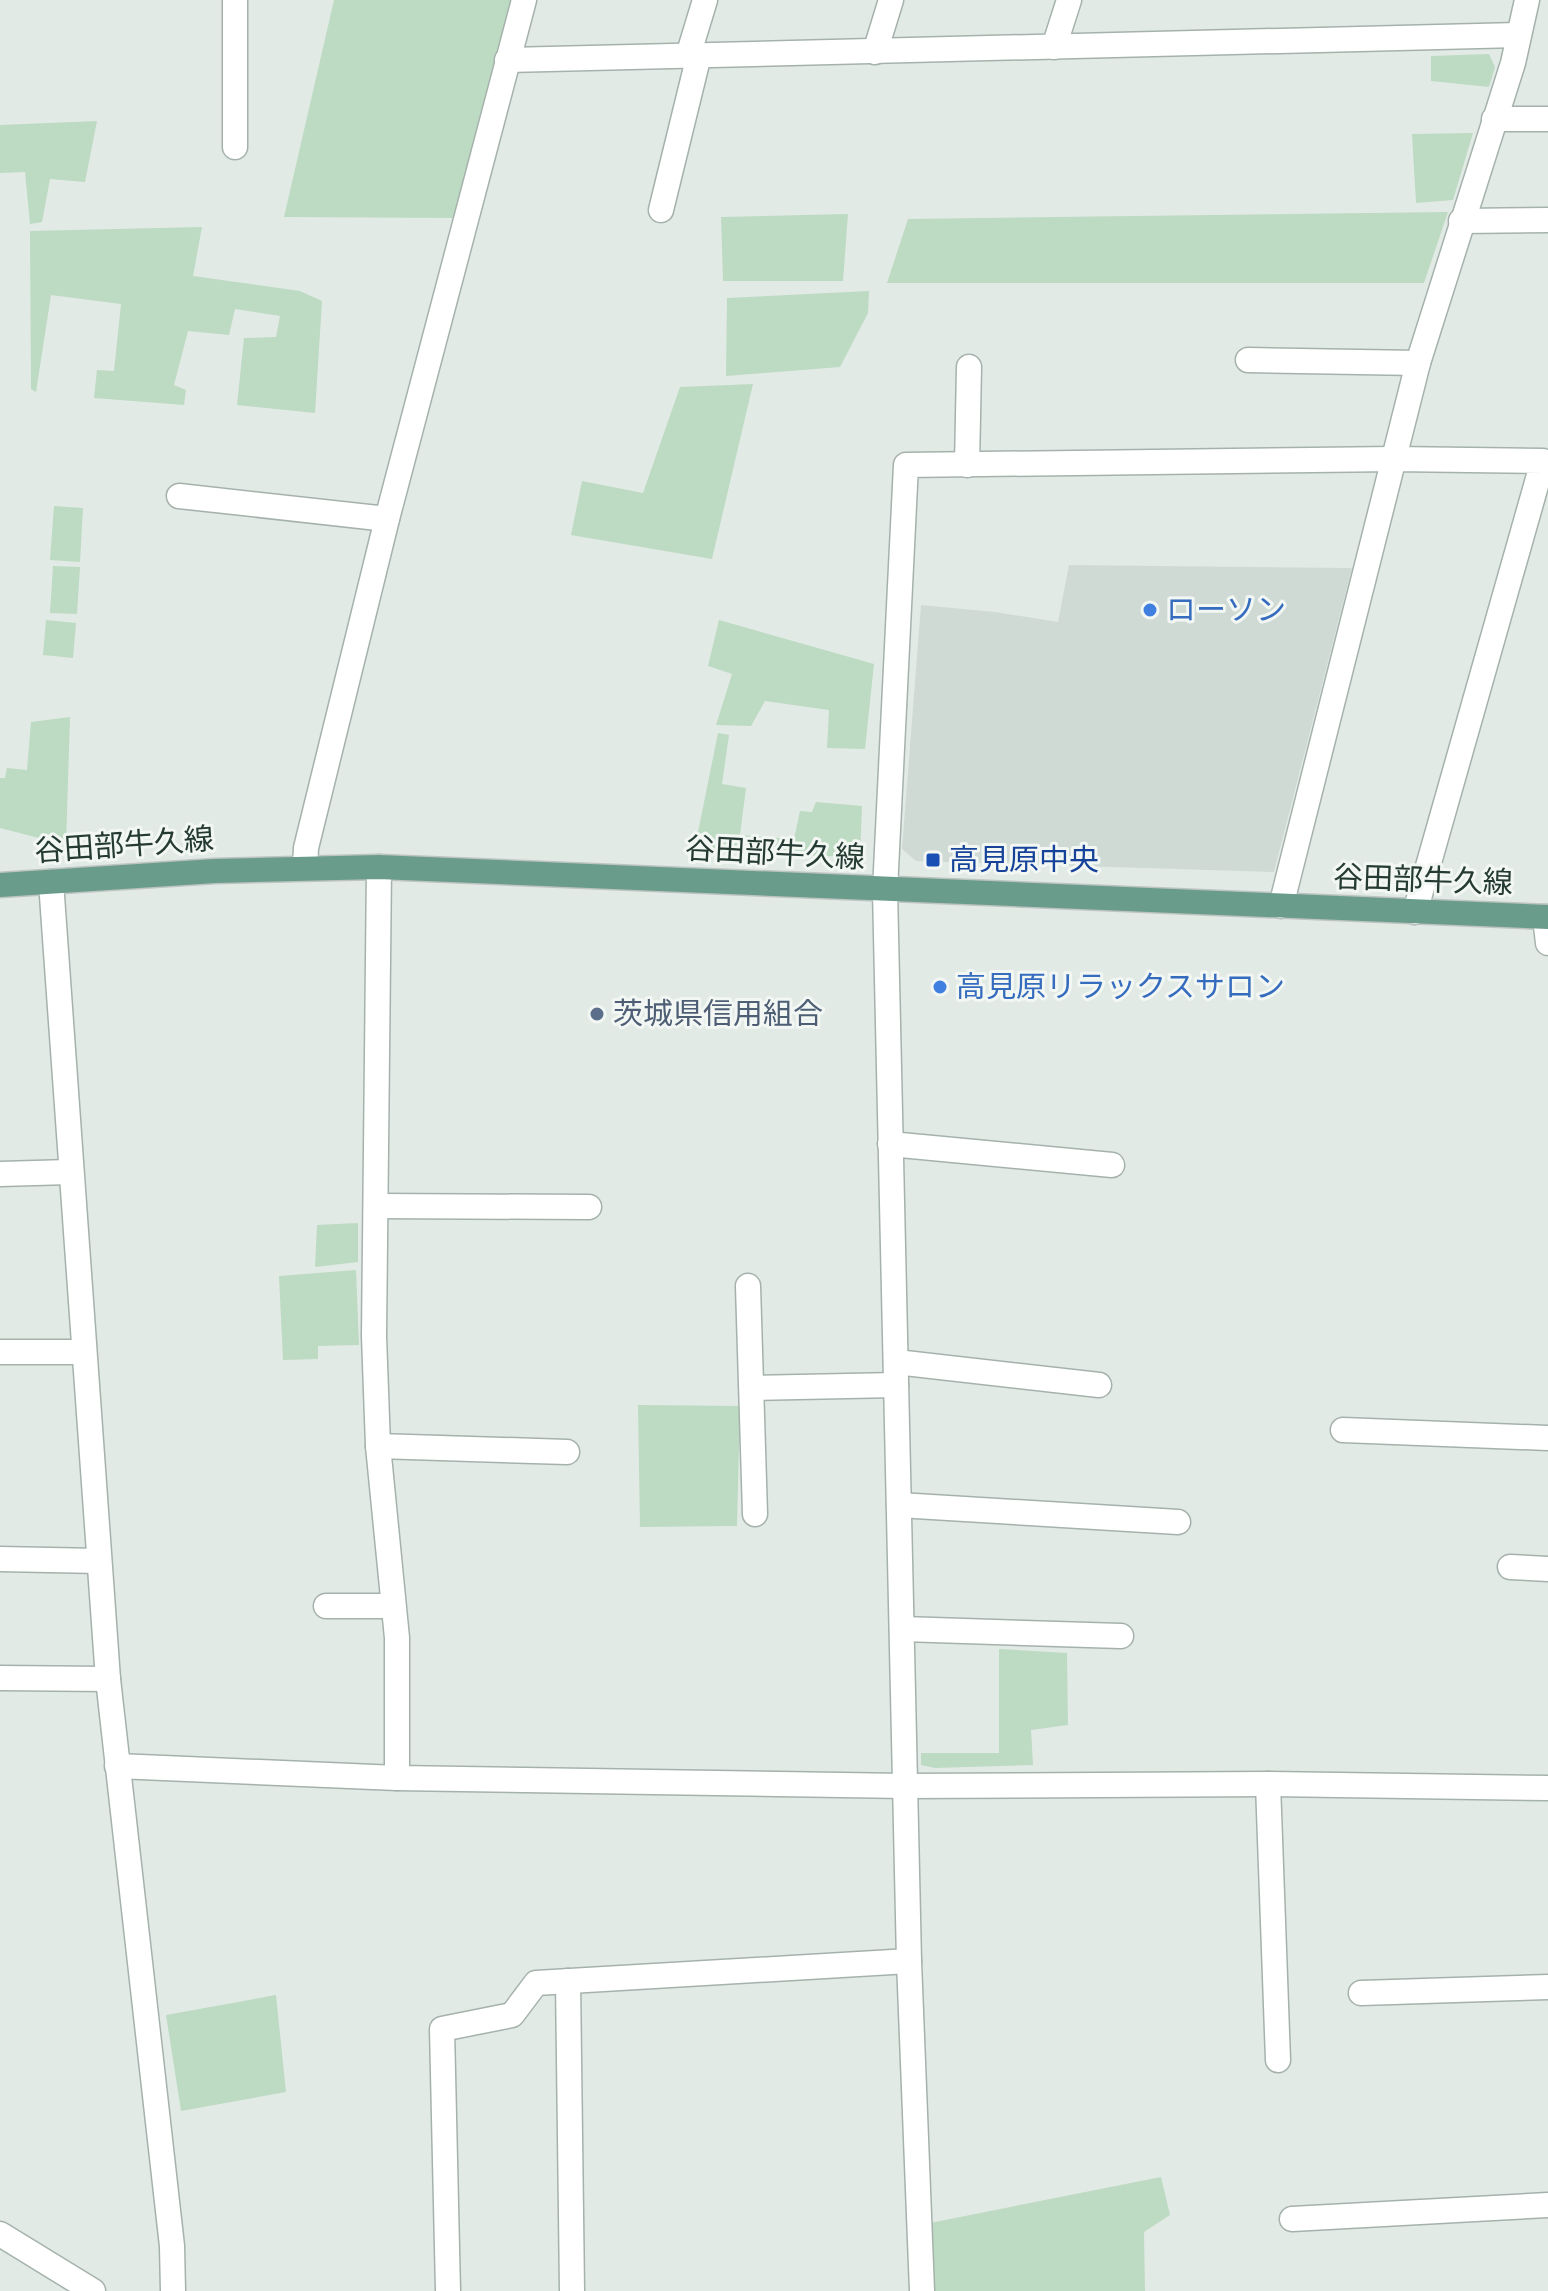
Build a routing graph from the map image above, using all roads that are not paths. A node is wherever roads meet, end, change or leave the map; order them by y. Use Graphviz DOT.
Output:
graph roads {
  1 [pos="235,0"];
  2 [pos="524,0"];
  3 [pos="705,0"];
  4 [pos="891,0"];
  5 [pos="1069,0"];
  6 [pos="1527,0"];
  7 [pos="1518,35"];
  8 [pos="1054,47"];
  9 [pos="875,52"];
  10 [pos="694,56"];
  11 [pos="507,60"];
  12 [pos="1494,119"];
  13 [pos="1548,119"];
  14 [pos="235,147"];
  15 [pos="661,210"];
  16 [pos="1548,220"];
  17 [pos="1461,221"];
  18 [pos="1248,360"];
  19 [pos="1418,363"];
  20 [pos="969,367"];
  21 [pos="1394,459"];
  22 [pos="967,465"];
  23 [pos="179,496"];
  24 [pos="387,519"];
  25 [pos="305,867"];
  26 [pos="379,867"];
  27 [pos="51,882"];
  28 [pos="0,885"];
  29 [pos="885,890"];
  30 [pos="1281,906"];
  31 [pos="1415,912"];
  32 [pos="1547,917"];
  33 [pos="1548,943"];
  34 [pos="890,1144"];
  35 [pos="1112,1165"];
  36 [pos="70,1172"];
  37 [pos="0,1174"];
  38 [pos="377,1206"];
  39 [pos="589,1207"];
  40 [pos="748,1286"];
  41 [pos="0,1352"];
  42 [pos="83,1352"];
  43 [pos="896,1374"];
  44 [pos="1099,1385"];
  45 [pos="752,1388"];
  46 [pos="1343,1430"];
  47 [pos="1548,1438"];
  48 [pos="378,1446"];
  49 [pos="567,1452"];
  50 [pos="899,1505"];
  51 [pos="755,1514"];
  52 [pos="1178,1522"];
  53 [pos="0,1559"];
  54 [pos="99,1561"];
  55 [pos="1510,1567"];
  56 [pos="1548,1569"];
  57 [pos="326,1606"];
  58 [pos="393,1606"];
  59 [pos="902,1629"];
  60 [pos="1121,1636"];
  61 [pos="0,1678"];
  62 [pos="108,1679"];
  63 [pos="117,1766"];
  64 [pos="397,1778"];
  65 [pos="1268,1784"];
  66 [pos="905,1786"];
  67 [pos="1548,1788"];
  68 [pos="909,1961"];
  69 [pos="568,1981"];
  70 [pos="1548,1987"];
  71 [pos="1361,1993"];
  72 [pos="1278,2060"];
  73 [pos="1548,2205"];
  74 [pos="1292,2219"];
  75 [pos="0,2234"];
  76 [pos="93,2291"];
  77 [pos="173,2291"];
  78 [pos="448,2291"];
  79 [pos="572,2291"];
  80 [pos="922,2291"];
  1 -- 14 [label="street"];
  2 -- 11 [label="street"];
  3 -- 10 [label="street"];
  4 -- 9 [label="street"];
  5 -- 8 [label="street"];
  6 -- 7 [label="street"];
  7 -- 8 [label="street"];
  7 -- 12 [label="street"];
  8 -- 9 [label="street"];
  9 -- 10 [label="street"];
  10 -- 11 [label="street"];
  10 -- 15 [label="street"];
  11 -- 24 [label="street"];
  12 -- 13 [label="street"];
  12 -- 17 [label="street"];
  16 -- 17 [label="street"];
  17 -- 19 [label="street"];
  18 -- 19 [label="street"];
  19 -- 21 [label="street"];
  20 -- 22 [label="street"];
  21 -- 22 [label="street"];
  21 -- 30 [label="street"];
  21 -- 31 [label="street"];
  22 -- 29 [label="street"];
  23 -- 24 [label="street"];
  24 -- 25 [label="street"];
  25 -- 26 [label="main road, 谷田部牛久線"];
  25 -- 27 [label="main road, 谷田部牛久線"];
  26 -- 29 [label="main road, 谷田部牛久線"];
  26 -- 38 [label="street"];
  27 -- 28 [label="main road, 谷田部牛久線"];
  27 -- 36 [label="street"];
  29 -- 30 [label="main road, 谷田部牛久線"];
  29 -- 34 [label="street"];
  30 -- 31 [label="main road, 谷田部牛久線"];
  31 -- 32 [label="main road, 谷田部牛久線"];
  32 -- 33 [label="street"];
  34 -- 35 [label="street"];
  34 -- 43 [label="street"];
  36 -- 37 [label="street"];
  36 -- 42 [label="street"];
  38 -- 39 [label="street"];
  38 -- 48 [label="street"];
  40 -- 45 [label="street"];
  41 -- 42 [label="street"];
  42 -- 54 [label="street"];
  43 -- 44 [label="street"];
  43 -- 45 [label="street"];
  43 -- 50 [label="street"];
  45 -- 51 [label="street"];
  46 -- 47 [label="street"];
  48 -- 49 [label="street"];
  48 -- 58 [label="street"];
  50 -- 52 [label="street"];
  50 -- 59 [label="street"];
  53 -- 54 [label="street"];
  54 -- 62 [label="street"];
  55 -- 56 [label="street"];
  57 -- 58 [label="street"];
  58 -- 64 [label="street"];
  59 -- 60 [label="street"];
  59 -- 66 [label="street"];
  61 -- 62 [label="street"];
  62 -- 63 [label="street"];
  63 -- 64 [label="street"];
  63 -- 77 [label="street"];
  64 -- 66 [label="street"];
  65 -- 66 [label="street"];
  65 -- 67 [label="street"];
  65 -- 72 [label="street"];
  66 -- 68 [label="street"];
  68 -- 69 [label="street"];
  68 -- 80 [label="street"];
  69 -- 78 [label="street"];
  69 -- 79 [label="street"];
  70 -- 71 [label="street"];
  73 -- 74 [label="street"];
  75 -- 76 [label="street"];
}
